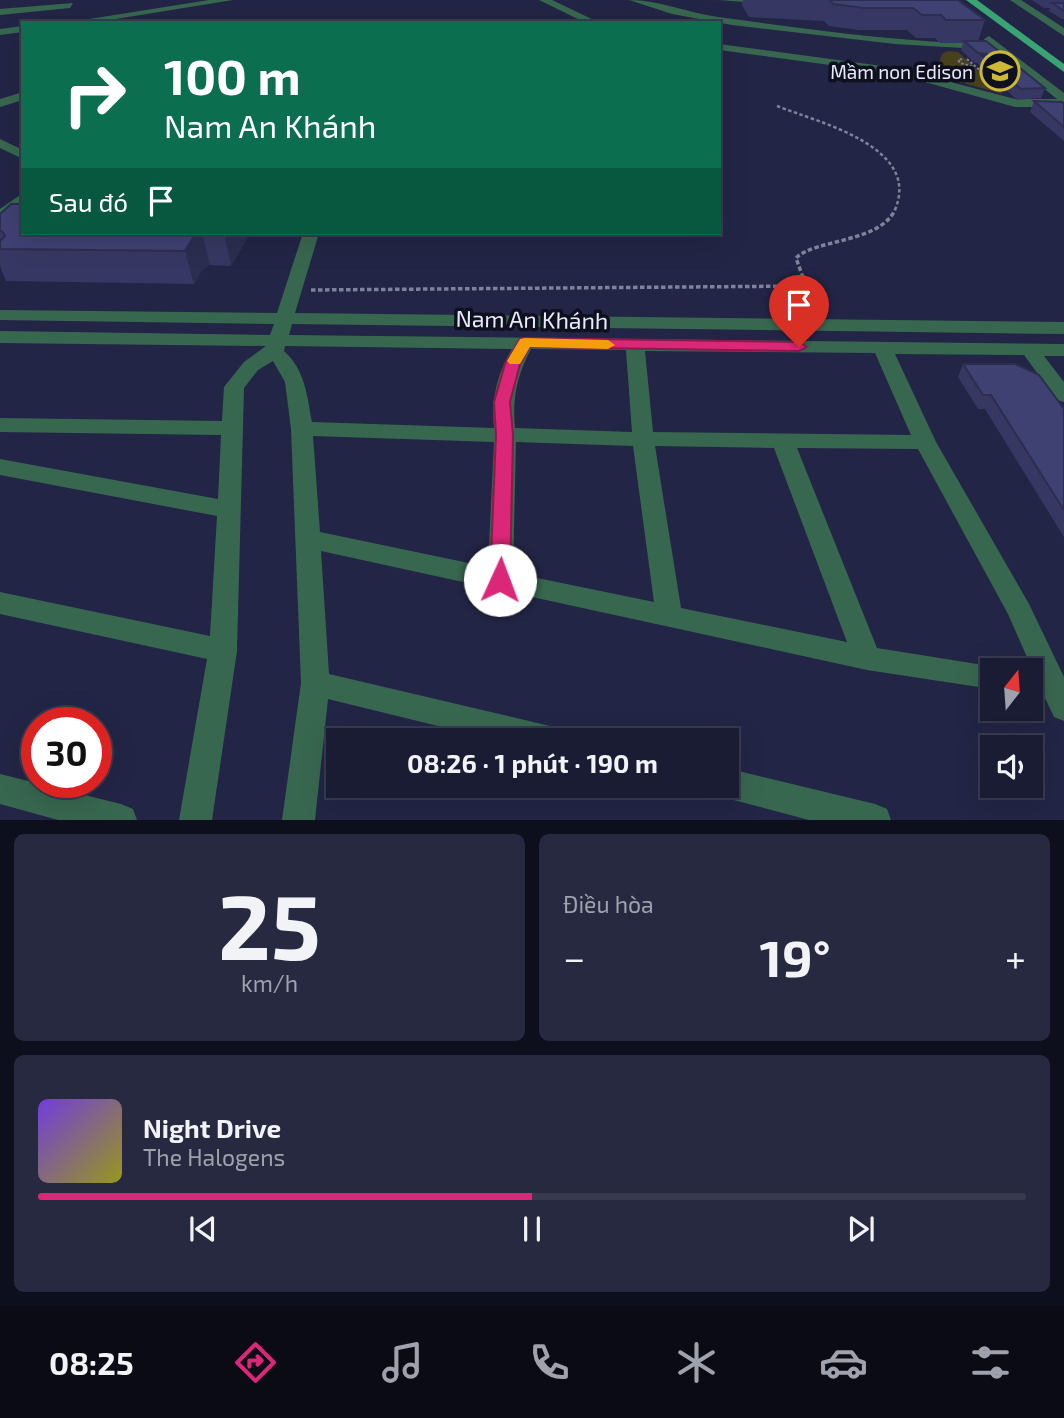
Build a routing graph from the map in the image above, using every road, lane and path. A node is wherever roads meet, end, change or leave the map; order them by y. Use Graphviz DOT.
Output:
graph roads {
  1 [pos="134,0"];
  2 [pos="228,0"];
  3 [pos="544,0"];
  4 [pos="634,0"];
  5 [pos="725,0"];
  6 [pos="971,0"];
  7 [pos="1015,0"];
  8 [pos="779,1"];
  9 [pos="66,2"];
  10 [pos="0,12"];
  11 [pos="149,12"];
  12 [pos="90,20"];
  13 [pos="83,21"];
  14 [pos="156,21"];
  15 [pos="591,21"];
  16 [pos="734,22"];
  17 [pos="21,29"];
  18 [pos="978,31"];
  19 [pos="0,32"];
  20 [pos="1064,33"];
  21 [pos="953,46"];
  22 [pos="721,47"];
  23 [pos="999,47"];
  24 [pos="966,58"];
  25 [pos="976,67"];
  26 [pos="1064,69"];
  27 [pos="21,97"];
  28 [pos="1064,101"];
  29 [pos="0,103"];
  30 [pos="1016,103"];
  31 [pos="776,106"];
  32 [pos="21,199"];
  33 [pos="1,216"];
  34 [pos="21,216"];
  35 [pos="310,235"];
  36 [pos="293,291"];
  37 [pos="0,315"];
  38 [pos="285,318"];
  39 [pos="1064,328"];
  40 [pos="0,337"];
  41 [pos="525,342"];
  42 [pos="635,345"];
  43 [pos="275,346"];
  44 [pos="882,348"];
  45 [pos="1030,350"];
  46 [pos="1064,350"];
  47 [pos="1064,396"];
  48 [pos="0,425"];
  49 [pos="230,428"];
  50 [pos="302,429"];
  51 [pos="505,435"];
  52 [pos="643,439"];
  53 [pos="783,441"];
  54 [pos="925,442"];
  55 [pos="0,467"];
  56 [pos="226,509"];
  57 [pos="307,538"];
  58 [pos="500,580"];
  59 [pos="0,603"];
  60 [pos="669,615"];
  61 [pos="223,651"];
  62 [pos="867,658"];
  63 [pos="980,675"];
  64 [pos="316,683"];
  65 [pos="1049,693"];
  66 [pos="501,728"];
  67 [pos="739,786"];
  68 [pos="0,789"];
  69 [pos="121,820"];
  70 [pos="195,820"];
  71 [pos="298,820"];
  72 [pos="875,820"];
  1 -- 11 [label="street"];
  2 -- 11 [label="street"];
  3 -- 15 [label="street"];
  4 -- 16 [label="street"];
  5 -- 8 [label="street"];
  5 -- 16 [label="street"];
  6 -- 26 [label="main road"];
  7 -- 20 [label="street"];
  9 -- 10 [label="street"];
  9 -- 12 [label="street"];
  11 -- 12 [label="street"];
  11 -- 14 [label="street"];
  12 -- 13 [label="street"];
  16 -- 21 [label="street"];
  17 -- 19 [label="street"];
  18 -- 23 [label="street"];
  21 -- 23 [label="street"];
  21 -- 24 [label="path"];
  22 -- 30 [label="street"];
  23 -- 28 [label="street"];
  24 -- 25 [label="path"];
  24 -- 25 [label="path"];
  25 -- 30 [label="path"];
  27 -- 29 [label="street"];
  28 -- 30 [label="street"];
  31 -- 36 [label="path"];
  32 -- 33 [label="street"];
  33 -- 34 [label="street"];
  35 -- 36 [label="street"];
  36 -- 38 [label="street"];
  37 -- 38 [label="street, Nam An Khánh"];
  38 -- 39 [label="street, Nam An Khánh"];
  38 -- 43 [label="street"];
  40 -- 43 [label="street, Nam An Khánh"];
  41 -- 42 [label="street, Nam An Khánh"];
  41 -- 43 [label="street, Nam An Khánh"];
  41 -- 51 [label="street"];
  42 -- 44 [label="street, Nam An Khánh"];
  42 -- 52 [label="street"];
  43 -- 49 [label="street"];
  43 -- 50 [label="street"];
  44 -- 45 [label="street, Nam An Khánh"];
  44 -- 54 [label="street"];
  45 -- 46 [label="street, Nam An Khánh"];
  45 -- 47 [label="street"];
  48 -- 49 [label="street"];
  49 -- 56 [label="street"];
  50 -- 51 [label="street"];
  50 -- 57 [label="street"];
  51 -- 52 [label="street"];
  51 -- 58 [label="street"];
  52 -- 53 [label="street"];
  52 -- 60 [label="street"];
  53 -- 54 [label="street"];
  53 -- 62 [label="street"];
  54 -- 65 [label="street"];
  55 -- 56 [label="street"];
  56 -- 61 [label="street"];
  57 -- 58 [label="street"];
  57 -- 64 [label="street"];
  58 -- 60 [label="street"];
  59 -- 61 [label="street"];
  60 -- 62 [label="street"];
  61 -- 70 [label="street"];
  62 -- 63 [label="street"];
  64 -- 66 [label="street"];
  64 -- 71 [label="street"];
  67 -- 72 [label="street"];
  68 -- 69 [label="street"];
}
